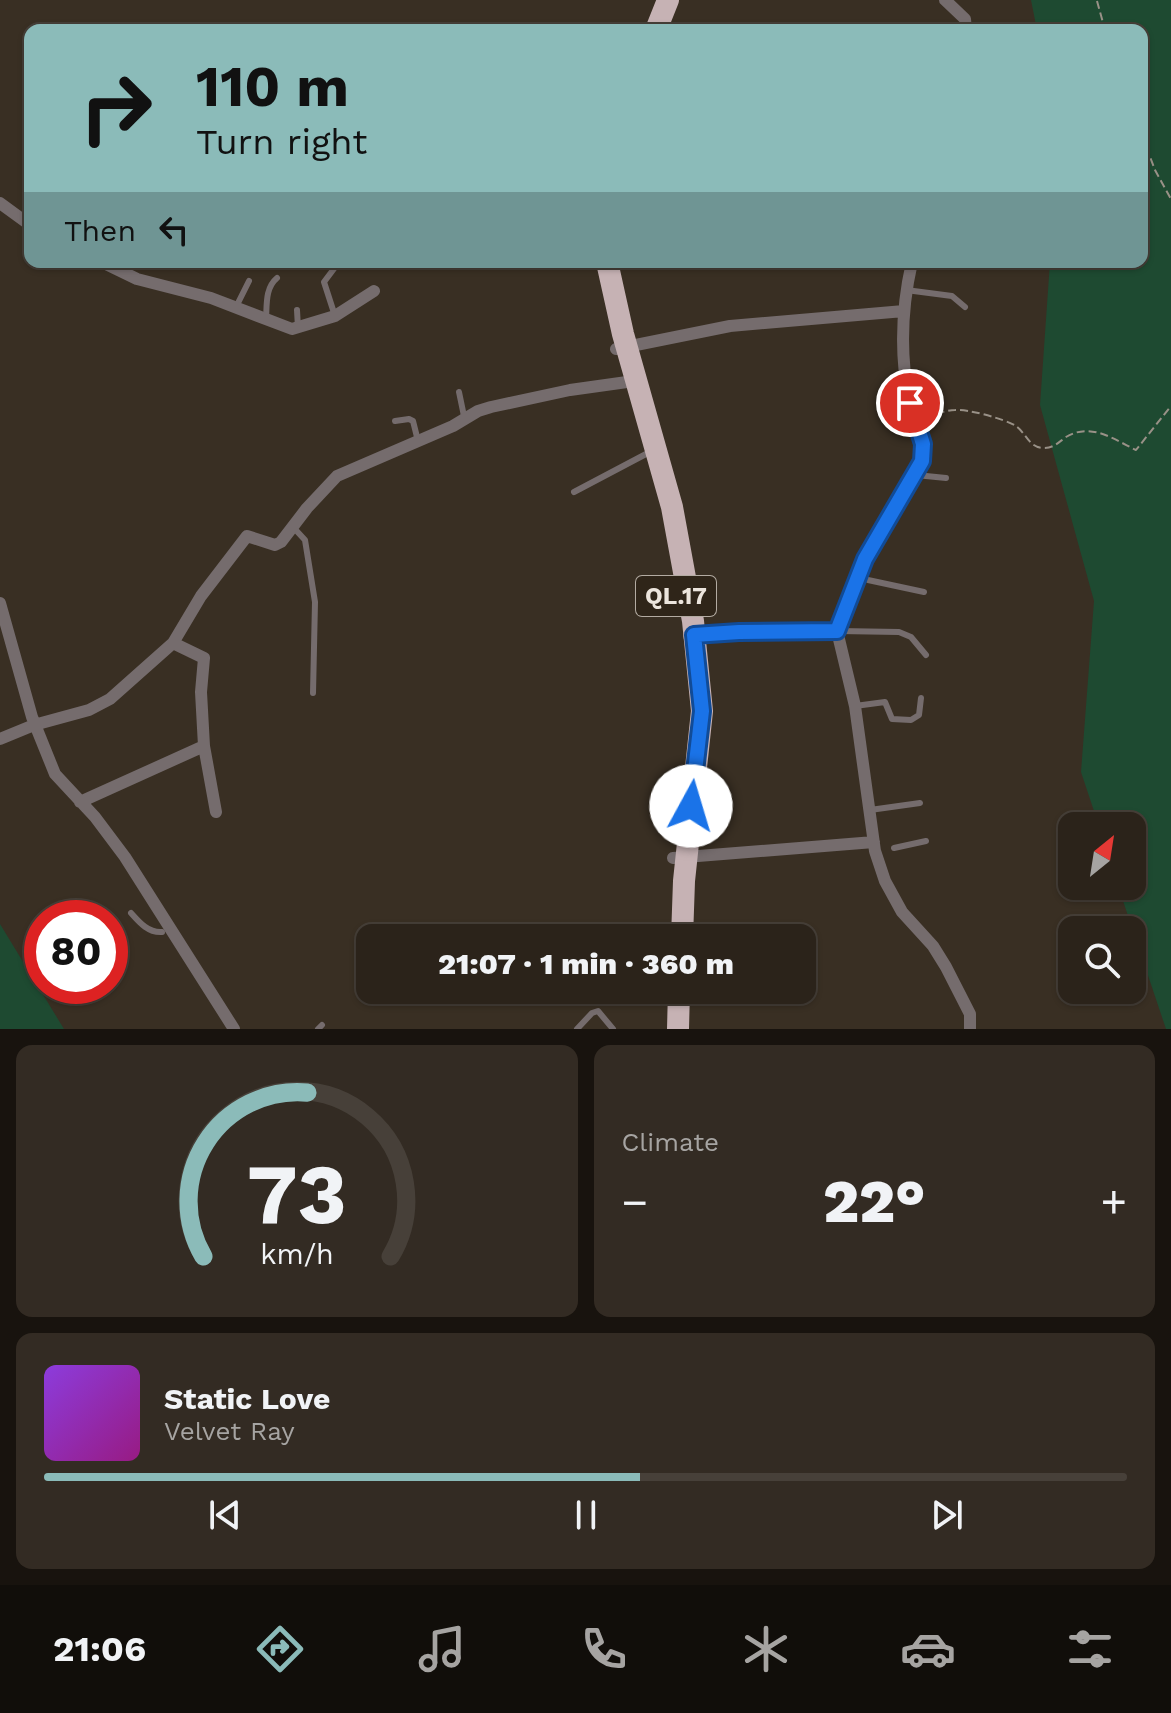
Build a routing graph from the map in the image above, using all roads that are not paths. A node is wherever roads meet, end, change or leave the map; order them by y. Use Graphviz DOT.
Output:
graph roads {
  1 [pos="657,0"];
  2 [pos="668,0"];
  3 [pos="945,0"];
  4 [pos="648,24"];
  5 [pos="658,24"];
  6 [pos="965,24"];
  7 [pos="0,203"];
  8 [pos="24,221"];
  9 [pos="114,268"];
  10 [pos="334,268"];
  11 [pos="600,268"];
  12 [pos="608,268"];
  13 [pos="911,268"];
  14 [pos="277,278"];
  15 [pos="249,281"];
  16 [pos="906,290"];
  17 [pos="374,291"];
  18 [pos="236,307"];
  19 [pos="965,307"];
  20 [pos="297,310"];
  21 [pos="904,311"];
  22 [pos="335,316"];
  23 [pos="266,319"];
  24 [pos="298,328"];
  25 [pos="621,348"];
  26 [pos="627,382"];
  27 [pos="459,392"];
  28 [pos="395,421"];
  29 [pos="465,421"];
  30 [pos="418,441"];
  31 [pos="646,454"];
  32 [pos="916,475"];
  33 [pos="946,478"];
  34 [pos="574,492"];
  35 [pos="293,527"];
  36 [pos="862,578"];
  37 [pos="924,592"];
  38 [pos="0,603"];
  39 [pos="837,631"];
  40 [pos="690,636"];
  41 [pos="173,643"];
  42 [pos="926,655"];
  43 [pos="313,693"];
  44 [pos="921,698"];
  45 [pos="855,706"];
  46 [pos="34,725"];
  47 [pos="0,739"];
  48 [pos="204,746"];
  49 [pos="80,802"];
  50 [pos="920,803"];
  51 [pos="870,810"];
  52 [pos="216,812"];
  53 [pos="926,841"];
  54 [pos="877,848"];
  55 [pos="894,848"];
  56 [pos="680,858"];
  57 [pos="131,913"];
  58 [pos="672,924"];
  59 [pos="682,924"];
  60 [pos="166,929"];
  61 [pos="667,1004"];
  62 [pos="679,1004"];
  63 [pos="234,1029"];
  64 [pos="577,1029"];
  65 [pos="613,1029"];
  66 [pos="666,1029"];
  67 [pos="678,1029"];
  68 [pos="970,1029"];
  1 -- 4 [label="highway"];
  2 -- 5 [label="highway"];
  3 -- 6 [label="street"];
  7 -- 8 [label="street"];
  9 -- 18 [label="street"];
  10 -- 22 [label="lane"];
  11 -- 25 [label="highway, QL.17"];
  12 -- 25 [label="highway"];
  13 -- 16 [label="street"];
  14 -- 23 [label="lane"];
  15 -- 18 [label="lane"];
  16 -- 19 [label="lane"];
  16 -- 21 [label="street"];
  17 -- 22 [label="street"];
  18 -- 23 [label="street"];
  20 -- 24 [label="lane"];
  21 -- 25 [label="street"];
  21 -- 32 [label="street"];
  22 -- 24 [label="street"];
  23 -- 24 [label="street"];
  25 -- 26 [label="highway, QL.17"];
  25 -- 40 [label="highway"];
  26 -- 29 [label="street"];
  26 -- 31 [label="highway, QL.17"];
  27 -- 29 [label="lane"];
  28 -- 30 [label="lane"];
  29 -- 30 [label="street"];
  30 -- 35 [label="street"];
  31 -- 34 [label="lane"];
  31 -- 40 [label="highway, QL.17"];
  32 -- 33 [label="lane"];
  32 -- 36 [label="street"];
  35 -- 41 [label="street"];
  35 -- 43 [label="lane"];
  36 -- 37 [label="lane"];
  36 -- 39 [label="street"];
  38 -- 46 [label="street"];
  39 -- 40 [label="street"];
  39 -- 42 [label="lane"];
  39 -- 45 [label="street"];
  40 -- 56 [label="highway, QL.17"];
  41 -- 46 [label="street"];
  41 -- 48 [label="street"];
  44 -- 45 [label="lane"];
  45 -- 51 [label="street"];
  46 -- 47 [label="street"];
  46 -- 49 [label="street"];
  48 -- 49 [label="street"];
  48 -- 52 [label="street"];
  49 -- 60 [label="street"];
  50 -- 51 [label="lane"];
  51 -- 54 [label="street"];
  53 -- 55 [label="lane"];
  54 -- 56 [label="street"];
  54 -- 68 [label="street"];
  56 -- 58 [label="highway, QL.17"];
  56 -- 59 [label="highway"];
  57 -- 60 [label="lane"];
  60 -- 63 [label="street"];
  61 -- 66 [label="highway"];
  62 -- 67 [label="highway"];
  64 -- 65 [label="lane"];
}
